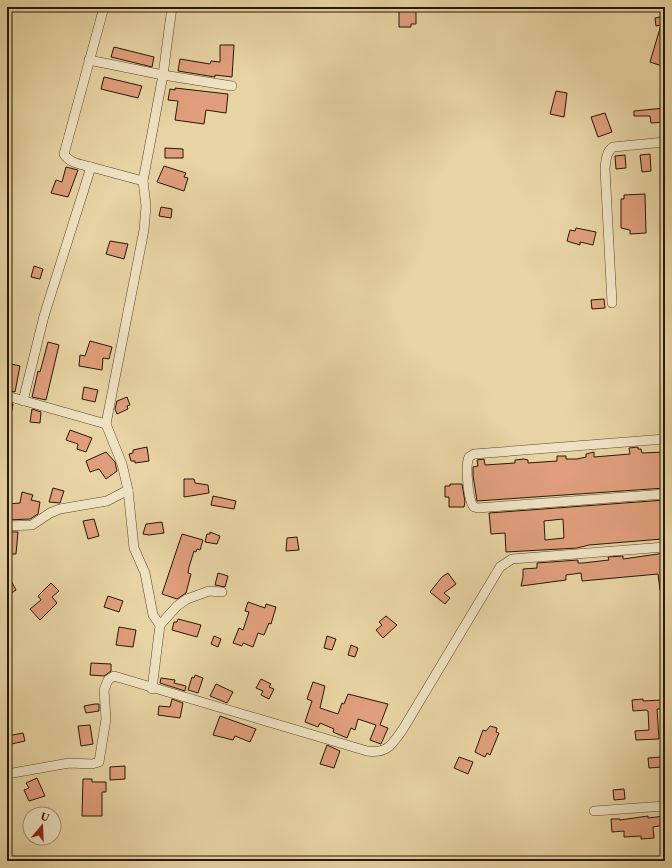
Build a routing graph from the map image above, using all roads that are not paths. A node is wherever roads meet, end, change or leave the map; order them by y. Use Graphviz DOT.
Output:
graph roads {
  1 [pos="104,7"];
  2 [pos="172,7"];
  3 [pos="89,60"];
  4 [pos="163,75"];
  5 [pos="232,86"];
  6 [pos="665,142"];
  7 [pos="91,167"];
  8 [pos="143,181"];
  9 [pos="612,303"];
  10 [pos="7,396"];
  11 [pos="23,401"];
  12 [pos="106,424"];
  13 [pos="665,439"];
  14 [pos="128,490"];
  15 [pos="665,494"];
  16 [pos="7,526"];
  17 [pos="665,547"];
  18 [pos="222,592"];
  19 [pos="160,625"];
  20 [pos="152,689"];
  21 [pos="7,774"];
  22 [pos="665,806"];
  23 [pos="594,811"];
  1 -- 3 [label="street"];
  2 -- 4 [label="street"];
  3 -- 4 [label="street"];
  3 -- 7 [label="street"];
  4 -- 5 [label="street"];
  4 -- 8 [label="street"];
  6 -- 9 [label="street"];
  7 -- 8 [label="street"];
  7 -- 11 [label="street"];
  8 -- 12 [label="street"];
  10 -- 11 [label="street"];
  11 -- 12 [label="street"];
  12 -- 14 [label="street"];
  13 -- 15 [label="street"];
  14 -- 16 [label="street"];
  14 -- 19 [label="street"];
  17 -- 20 [label="street"];
  18 -- 19 [label="street"];
  19 -- 20 [label="street"];
  20 -- 21 [label="street"];
  22 -- 23 [label="street"];
}
